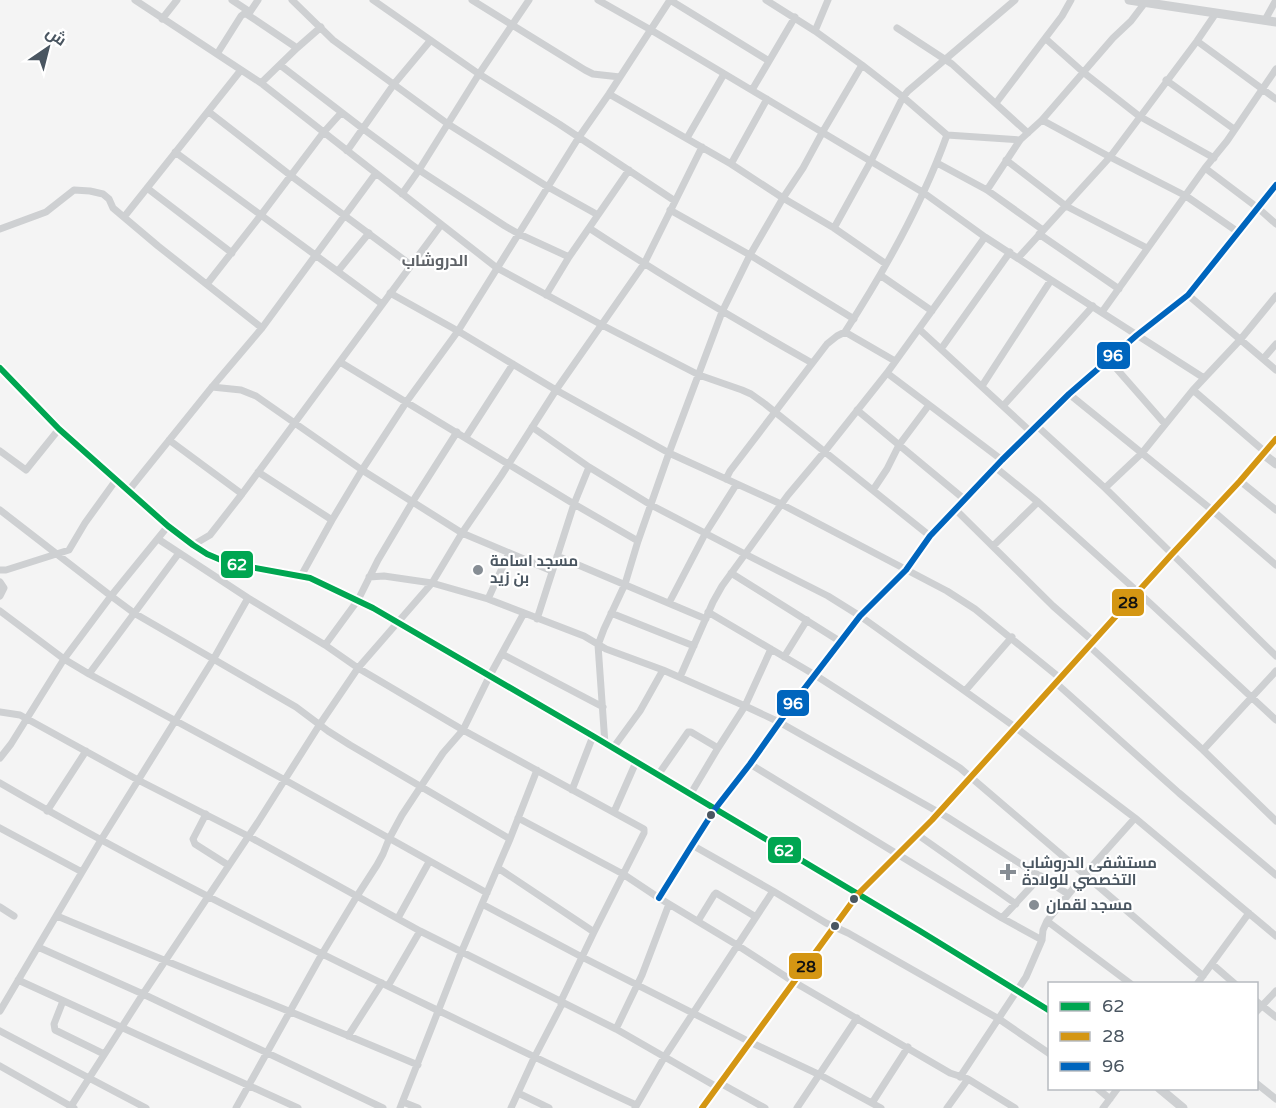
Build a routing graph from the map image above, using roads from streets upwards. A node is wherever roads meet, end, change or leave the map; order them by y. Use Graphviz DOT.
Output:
graph roads {
  1 [pos="135,0"];
  2 [pos="177,0"];
  3 [pos="232,0"];
  4 [pos="258,0"];
  5 [pos="292,0"];
  6 [pos="373,0"];
  7 [pos="472,0"];
  8 [pos="529,0"];
  9 [pos="598,0"];
  10 [pos="670,0"];
  11 [pos="766,0"];
  12 [pos="828,0"];
  13 [pos="1014,0"];
  14 [pos="1071,0"];
  15 [pos="1129,0"];
  16 [pos="1276,0"];
  17 [pos="606,2"];
  18 [pos="1147,2"];
  19 [pos="249,13"];
  20 [pos="1216,13"];
  21 [pos="795,17"];
  22 [pos="162,19"];
  23 [pos="1265,20"];
  24 [pos="1276,22"];
  25 [pos="512,25"];
  26 [pos="321,27"];
  27 [pos="897,28"];
  28 [pos="651,30"];
  29 [pos="815,31"];
  30 [pos="1046,39"];
  31 [pos="430,40"];
  32 [pos="1197,41"];
  33 [pos="297,48"];
  34 [pos="217,54"];
  35 [pos="945,59"];
  36 [pos="769,61"];
  37 [pos="280,65"];
  38 [pos="862,65"];
  39 [pos="1276,69"];
  40 [pos="241,70"];
  41 [pos="1083,72"];
  42 [pos="479,74"];
  43 [pos="724,74"];
  44 [pos="620,77"];
  45 [pos="1166,80"];
  46 [pos="261,83"];
  47 [pos="394,84"];
  48 [pos="1263,88"];
  49 [pos="752,90"];
  50 [pos="609,94"];
  51 [pos="903,97"];
  52 [pos="767,99"];
  53 [pos="1276,99"];
  54 [pos="996,103"];
  55 [pos="209,112"];
  56 [pos="341,113"];
  57 [pos="1139,116"];
  58 [pos="1042,120"];
  59 [pos="448,124"];
  60 [pos="362,128"];
  61 [pos="1234,129"];
  62 [pos="323,133"];
  63 [pos="822,133"];
  64 [pos="1028,133"];
  65 [pos="947,135"];
  66 [pos="579,137"];
  67 [pos="687,138"];
  68 [pos="1020,140"];
  69 [pos="702,147"];
  70 [pos="347,150"];
  71 [pos="176,152"];
  72 [pos="1110,157"];
  73 [pos="1215,158"];
  74 [pos="1006,160"];
  75 [pos="871,161"];
  76 [pos="937,163"];
  77 [pos="731,164"];
  78 [pos="1205,168"];
  79 [pos="419,170"];
  80 [pos="629,170"];
  81 [pos="376,173"];
  82 [pos="290,175"];
  83 [pos="1276,185"];
  84 [pos="548,187"];
  85 [pos="147,188"];
  86 [pos="987,190"];
  87 [pos="924,193"];
  88 [pos="402,194"];
  89 [pos="1186,196"];
  90 [pos="783,198"];
  91 [pos="675,201"];
  92 [pos="1066,206"];
  93 [pos="1258,208"];
  94 [pos="670,210"];
  95 [pos="261,215"];
  96 [pos="598,215"];
  97 [pos="124,216"];
  98 [pos="345,216"];
  99 [pos="1276,224"];
  100 [pos="441,225"];
  101 [pos="589,228"];
  102 [pos="834,228"];
  103 [pos="0,229"];
  104 [pos="1041,232"];
  105 [pos="1238,232"];
  106 [pos="369,234"];
  107 [pos="519,234"];
  108 [pos="985,237"];
  109 [pos="1147,248"];
  110 [pos="1010,252"];
  111 [pos="232,253"];
  112 [pos="316,255"];
  113 [pos="750,255"];
  114 [pos="569,257"];
  115 [pos="1018,258"];
  116 [pos="644,264"];
  117 [pos="886,264"];
  118 [pos="411,265"];
  119 [pos="497,268"];
  120 [pos="338,271"];
  121 [pos="880,275"];
  122 [pos="1051,280"];
  123 [pos="207,284"];
  124 [pos="1119,289"];
  125 [pos="390,293"];
  126 [pos="546,295"];
  127 [pos="1188,295"];
  128 [pos="1276,296"];
  129 [pos="382,304"];
  130 [pos="1093,306"];
  131 [pos="932,311"];
  132 [pos="722,312"];
  133 [pos="1102,312"];
  134 [pos="854,319"];
  135 [pos="602,325"];
  136 [pos="262,328"];
  137 [pos="919,329"];
  138 [pos="458,331"];
  139 [pos="845,332"];
  140 [pos="1137,335"];
  141 [pos="1240,340"];
  142 [pos="1276,344"];
  143 [pos="941,349"];
  144 [pos="1108,359"];
  145 [pos="1263,359"];
  146 [pos="896,361"];
  147 [pos="340,362"];
  148 [pos="812,363"];
  149 [pos="513,364"];
  150 [pos="0,368"];
  151 [pos="1276,370"];
  152 [pos="887,372"];
  153 [pos="699,375"];
  154 [pos="1204,378"];
  155 [pos="982,386"];
  156 [pos="212,387"];
  157 [pos="556,390"];
  158 [pos="1193,390"];
  159 [pos="1069,394"];
  160 [pos="407,401"];
  161 [pos="929,405"];
  162 [pos="1003,406"];
  163 [pos="857,410"];
  164 [pos="775,412"];
  165 [pos="294,423"];
  166 [pos="1165,424"];
  167 [pos="532,427"];
  168 [pos="59,429"];
  169 [pos="1034,429"];
  170 [pos="457,432"];
  171 [pos="466,437"];
  172 [pos="1276,439"];
  173 [pos="169,440"];
  174 [pos="898,445"];
  175 [pos="0,451"];
  176 [pos="825,452"];
  177 [pos="1263,452"];
  178 [pos="669,453"];
  179 [pos="1142,453"];
  180 [pos="1002,460"];
  181 [pos="509,463"];
  182 [pos="1276,464"];
  183 [pos="589,467"];
  184 [pos="996,467"];
  185 [pos="362,470"];
  186 [pos="258,472"];
  187 [pos="726,478"];
  188 [pos="116,480"];
  189 [pos="1240,481"];
  190 [pos="736,484"];
  191 [pos="1105,488"];
  192 [pos="129,490"];
  193 [pos="873,490"];
  194 [pos="242,494"];
  195 [pos="964,499"];
  196 [pos="413,501"];
  197 [pos="1038,502"];
  198 [pos="574,504"];
  199 [pos="782,504"];
  200 [pos="651,505"];
  201 [pos="955,509"];
  202 [pos="0,510"];
  203 [pos="1212,510"];
  204 [pos="1276,510"];
  205 [pos="332,520"];
  206 [pos="168,526"];
  207 [pos="462,533"];
  208 [pos="705,534"];
  209 [pos="930,536"];
  210 [pos="158,538"];
  211 [pos="638,541"];
  212 [pos="193,545"];
  213 [pos="993,546"];
  214 [pos="179,553"];
  215 [pos="509,553"];
  216 [pos="57,554"];
  217 [pos="745,554"];
  218 [pos="1172,554"];
  219 [pos="557,556"];
  220 [pos="1276,565"];
  221 [pos="0,570"];
  222 [pos="906,570"];
  223 [pos="552,571"];
  224 [pos="731,573"];
  225 [pos="301,576"];
  226 [pos="369,577"];
  227 [pos="0,582"];
  228 [pos="432,583"];
  229 [pos="625,584"];
  230 [pos="1138,592"];
  231 [pos="0,596"];
  232 [pos="111,596"];
  233 [pos="248,598"];
  234 [pos="358,600"];
  235 [pos="488,600"];
  236 [pos="669,603"];
  237 [pos="0,611"];
  238 [pos="134,613"];
  239 [pos="524,613"];
  240 [pos="611,613"];
  241 [pos="707,615"];
  242 [pos="860,616"];
  243 [pos="537,619"];
  244 [pos="807,620"];
  245 [pos="398,622"];
  246 [pos="1012,637"];
  247 [pos="841,642"];
  248 [pos="1091,644"];
  249 [pos="325,645"];
  250 [pos="598,645"];
  251 [pos="694,646"];
  252 [pos="771,649"];
  253 [pos="502,654"];
  254 [pos="1276,656"];
  255 [pos="784,657"];
  256 [pos="64,659"];
  257 [pos="213,660"];
  258 [pos="358,668"];
  259 [pos="663,670"];
  260 [pos="1276,671"];
  261 [pos="90,674"];
  262 [pos="815,675"];
  263 [pos="489,677"];
  264 [pos="680,677"];
  265 [pos="1058,680"];
  266 [pos="965,691"];
  267 [pos="1251,697"];
  268 [pos="603,706"];
  269 [pos="745,706"];
  270 [pos="0,712"];
  271 [pos="26,718"];
  272 [pos="1276,720"];
  273 [pos="176,721"];
  274 [pos="779,722"];
  275 [pos="320,724"];
  276 [pos="1016,727"];
  277 [pos="463,730"];
  278 [pos="593,736"];
  279 [pos="609,746"];
  280 [pos="718,748"];
  281 [pos="1203,750"];
  282 [pos="86,751"];
  283 [pos="0,758"];
  284 [pos="636,762"];
  285 [pos="750,764"];
  286 [pos="537,770"];
  287 [pos="658,775"];
  288 [pos="971,778"];
  289 [pos="138,780"];
  290 [pos="285,780"];
  291 [pos="0,783"];
  292 [pos="421,786"];
  293 [pos="572,790"];
  294 [pos="690,795"];
  295 [pos="715,809"];
  296 [pos="47,811"];
  297 [pos="614,812"];
  298 [pos="939,813"];
  299 [pos="206,814"];
  300 [pos="518,818"];
  301 [pos="1135,818"];
  302 [pos="1276,821"];
  303 [pos="0,828"];
  304 [pos="918,835"];
  305 [pos="248,836"];
  306 [pos="389,839"];
  307 [pos="510,839"];
  308 [pos="100,840"];
  309 [pos="692,844"];
  310 [pos="899,854"];
  311 [pos="429,862"];
  312 [pos="228,865"];
  313 [pos="498,868"];
  314 [pos="82,872"];
  315 [pos="623,874"];
  316 [pos="1085,874"];
  317 [pos="1276,875"];
  318 [pos="1041,876"];
  319 [pos="774,891"];
  320 [pos="486,893"];
  321 [pos="858,894"];
  322 [pos="1068,894"];
  323 [pos="208,896"];
  324 [pos="357,896"];
  325 [pos="659,898"];
  326 [pos="482,904"];
  327 [pos="669,904"];
  328 [pos="1016,904"];
  329 [pos="0,907"];
  330 [pos="1249,913"];
  331 [pos="14,916"];
  332 [pos="57,916"];
  333 [pos="756,916"];
  334 [pos="398,918"];
  335 [pos="1002,918"];
  336 [pos="698,921"];
  337 [pos="1047,921"];
  338 [pos="834,928"];
  339 [pos="420,931"];
  340 [pos="594,932"];
  341 [pos="1276,936"];
  342 [pos="1042,940"];
  343 [pos="737,945"];
  344 [pos="38,947"];
  345 [pos="461,953"];
  346 [pos="322,954"];
  347 [pos="582,957"];
  348 [pos="165,962"];
  349 [pos="1212,964"];
  350 [pos="1203,976"];
  351 [pos="18,980"];
  352 [pos="794,981"];
  353 [pos="1128,982"];
  354 [pos="1198,982"];
  355 [pos="1233,982"];
  356 [pos="385,985"];
  357 [pos="638,985"];
  358 [pos="1018,991"];
  359 [pos="1276,991"];
  360 [pos="143,994"];
  361 [pos="63,1001"];
  362 [pos="561,1001"];
  363 [pos="1258,1006"];
  364 [pos="438,1010"];
  365 [pos="1048,1010"];
  366 [pos="0,1011"];
  367 [pos="291,1012"];
  368 [pos="693,1013"];
  369 [pos="1276,1017"];
  370 [pos="857,1018"];
  371 [pos="999,1019"];
  372 [pos="122,1028"];
  373 [pos="616,1029"];
  374 [pos="0,1031"];
  375 [pos="348,1036"];
  376 [pos="750,1042"];
  377 [pos="908,1047"];
  378 [pos="267,1052"];
  379 [pos="1048,1053"];
  380 [pos="104,1054"];
  381 [pos="665,1056"];
  382 [pos="534,1058"];
  383 [pos="418,1065"];
  384 [pos="0,1066"];
  385 [pos="820,1075"];
  386 [pos="89,1077"];
  387 [pos="964,1078"];
  388 [pos="1258,1084"];
  389 [pos="248,1085"];
  390 [pos="718,1085"];
  391 [pos="1098,1090"];
  392 [pos="1117,1090"];
  393 [pos="1160,1090"];
  394 [pos="518,1093"];
  395 [pos="1110,1099"];
  396 [pos="1276,1100"];
  397 [pos="872,1103"];
  398 [pos="402,1105"];
  399 [pos="72,1107"];
  400 [pos="635,1107"];
  401 [pos="146,1108"];
  402 [pos="236,1108"];
  403 [pos="298,1108"];
  404 [pos="383,1108"];
  405 [pos="418,1108"];
  406 [pos="511,1108"];
  407 [pos="549,1108"];
  408 [pos="702,1108"];
  409 [pos="765,1108"];
  410 [pos="797,1108"];
  411 [pos="881,1108"];
  412 [pos="947,1108"];
  413 [pos="1015,1108"];
  414 [pos="1103,1108"];
  415 [pos="1183,1108"];
  1 -- 22 [label="street"];
  2 -- 22 [label="street"];
  3 -- 19 [label="street"];
  4 -- 19 [label="street"];
  5 -- 26 [label="street"];
  6 -- 31 [label="street"];
  7 -- 25 [label="street"];
  8 -- 25 [label="street"];
  9 -- 17 [label="street"];
  10 -- 28 [label="street"];
  10 -- 36 [label="street"];
  11 -- 21 [label="street"];
  12 -- 29 [label="street"];
  13 -- 35 [label="street"];
  14 -- 30 [label="street"];
  15 -- 18 [label="street"];
  16 -- 23 [label="street"];
  17 -- 28 [label="street"];
  18 -- 20 [label="street"];
  18 -- 41 [label="street"];
  19 -- 33 [label="street"];
  19 -- 34 [label="street"];
  20 -- 23 [label="street"];
  20 -- 32 [label="street"];
  21 -- 29 [label="street"];
  21 -- 36 [label="street"];
  22 -- 34 [label="street"];
  23 -- 24 [label="street"];
  25 -- 42 [label="street"];
  25 -- 44 [label="street"];
  26 -- 33 [label="street"];
  26 -- 47 [label="street"];
  27 -- 35 [label="street"];
  28 -- 43 [label="street"];
  28 -- 44 [label="street"];
  29 -- 38 [label="street"];
  30 -- 41 [label="street"];
  30 -- 54 [label="street"];
  31 -- 42 [label="street"];
  31 -- 47 [label="street"];
  32 -- 45 [label="street"];
  32 -- 48 [label="street"];
  33 -- 37 [label="street"];
  34 -- 40 [label="street"];
  35 -- 51 [label="street"];
  35 -- 54 [label="street"];
  36 -- 49 [label="street"];
  37 -- 46 [label="street"];
  37 -- 56 [label="street"];
  38 -- 51 [label="street"];
  38 -- 63 [label="street"];
  39 -- 48 [label="street"];
  40 -- 46 [label="street"];
  40 -- 55 [label="street"];
  41 -- 57 [label="street"];
  41 -- 58 [label="street"];
  42 -- 59 [label="street"];
  42 -- 66 [label="street"];
  43 -- 49 [label="street"];
  43 -- 67 [label="street"];
  44 -- 50 [label="street"];
  45 -- 57 [label="street"];
  45 -- 61 [label="street"];
  46 -- 62 [label="street"];
  47 -- 59 [label="street"];
  47 -- 60 [label="street"];
  48 -- 53 [label="street"];
  48 -- 61 [label="street"];
  49 -- 52 [label="street"];
  50 -- 66 [label="street"];
  50 -- 67 [label="street"];
  51 -- 65 [label="street"];
  51 -- 75 [label="street"];
  52 -- 63 [label="street"];
  52 -- 77 [label="street"];
  54 -- 64 [label="street"];
  55 -- 71 [label="street"];
  55 -- 82 [label="street"];
  56 -- 60 [label="street"];
  56 -- 62 [label="street"];
  57 -- 72 [label="street"];
  57 -- 73 [label="street"];
  58 -- 64 [label="street"];
  58 -- 72 [label="street"];
  59 -- 79 [label="street"];
  59 -- 84 [label="street"];
  60 -- 70 [label="street"];
  60 -- 79 [label="street"];
  61 -- 73 [label="street"];
  62 -- 70 [label="street"];
  62 -- 82 [label="street"];
  63 -- 75 [label="street"];
  63 -- 90 [label="street"];
  64 -- 68 [label="street"];
  65 -- 68 [label="street"];
  65 -- 76 [label="street"];
  66 -- 80 [label="street"];
  66 -- 84 [label="street"];
  67 -- 69 [label="street"];
  68 -- 74 [label="street"];
  69 -- 77 [label="street"];
  69 -- 91 [label="street"];
  70 -- 81 [label="street"];
  71 -- 85 [label="street"];
  71 -- 95 [label="street"];
  72 -- 89 [label="street"];
  72 -- 92 [label="street"];
  73 -- 78 [label="street"];
  74 -- 86 [label="street"];
  74 -- 92 [label="street"];
  75 -- 87 [label="street"];
  75 -- 102 [label="street"];
  76 -- 86 [label="street"];
  76 -- 87 [label="street"];
  77 -- 90 [label="street"];
  78 -- 89 [label="street"];
  78 -- 93 [label="street"];
  79 -- 88 [label="street"];
  79 -- 107 [label="street"];
  80 -- 91 [label="street"];
  80 -- 96 [label="street"];
  81 -- 88 [label="street"];
  81 -- 98 [label="street"];
  82 -- 95 [label="street"];
  82 -- 98 [label="street"];
  83 -- 93 [label="street"];
  84 -- 96 [label="street"];
  84 -- 107 [label="street"];
  85 -- 97 [label="street"];
  85 -- 111 [label="street"];
  86 -- 104 [label="street"];
  87 -- 108 [label="street"];
  87 -- 117 [label="street"];
  88 -- 100 [label="street"];
  89 -- 105 [label="street"];
  89 -- 109 [label="street"];
  90 -- 102 [label="street"];
  90 -- 113 [label="street"];
  91 -- 94 [label="street"];
  92 -- 104 [label="street"];
  92 -- 109 [label="street"];
  93 -- 99 [label="street"];
  93 -- 105 [label="street"];
  94 -- 113 [label="street"];
  94 -- 116 [label="street"];
  95 -- 111 [label="street"];
  95 -- 112 [label="street"];
  96 -- 101 [label="street"];
  97 -- 103 [label="street"];
  97 -- 123 [label="street"];
  98 -- 106 [label="street"];
  98 -- 112 [label="street"];
  100 -- 118 [label="street"];
  100 -- 119 [label="street"];
  101 -- 114 [label="street"];
  101 -- 116 [label="street"];
  102 -- 117 [label="street"];
  104 -- 115 [label="street"];
  104 -- 124 [label="street"];
  105 -- 127 [label="street"];
  106 -- 118 [label="street"];
  106 -- 120 [label="street"];
  107 -- 114 [label="street"];
  107 -- 119 [label="street"];
  108 -- 110 [label="street"];
  108 -- 131 [label="street"];
  109 -- 124 [label="street"];
  110 -- 115 [label="street"];
  110 -- 143 [label="street"];
  111 -- 123 [label="street"];
  112 -- 120 [label="street"];
  112 -- 136 [label="street"];
  113 -- 132 [label="street"];
  113 -- 134 [label="street"];
  114 -- 126 [label="street"];
  115 -- 122 [label="street"];
  116 -- 132 [label="street"];
  116 -- 135 [label="street"];
  117 -- 121 [label="street"];
  118 -- 125 [label="street"];
  119 -- 126 [label="street"];
  119 -- 138 [label="street"];
  120 -- 129 [label="street"];
  121 -- 131 [label="street"];
  121 -- 134 [label="street"];
  122 -- 130 [label="street"];
  122 -- 155 [label="street"];
  123 -- 136 [label="street"];
  124 -- 133 [label="street"];
  125 -- 129 [label="street"];
  125 -- 138 [label="street"];
  126 -- 135 [label="street"];
  127 -- 140 [label="street"];
  127 -- 141 [label="street"];
  128 -- 141 [label="street"];
  129 -- 147 [label="street"];
  130 -- 133 [label="street"];
  130 -- 162 [label="street"];
  131 -- 137 [label="street"];
  132 -- 148 [label="street"];
  132 -- 153 [label="street"];
  133 -- 140 [label="street"];
  134 -- 139 [label="street"];
  135 -- 153 [label="street"];
  135 -- 157 [label="street"];
  136 -- 156 [label="street"];
  137 -- 143 [label="street"];
  137 -- 146 [label="street"];
  138 -- 149 [label="street"];
  138 -- 160 [label="street"];
  139 -- 146 [label="street"];
  139 -- 148 [label="street"];
  140 -- 144 [label="street"];
  140 -- 154 [label="street"];
  141 -- 145 [label="street"];
  141 -- 154 [label="street"];
  142 -- 145 [label="street"];
  143 -- 155 [label="street"];
  144 -- 159 [label="street"];
  144 -- 166 [label="street"];
  145 -- 151 [label="street"];
  146 -- 152 [label="street"];
  147 -- 160 [label="street"];
  147 -- 165 [label="street"];
  148 -- 164 [label="street"];
  149 -- 157 [label="street"];
  149 -- 171 [label="street"];
  150 -- 168 [label="street"];
  152 -- 161 [label="street"];
  152 -- 163 [label="street"];
  153 -- 164 [label="street"];
  153 -- 178 [label="street"];
  154 -- 158 [label="street"];
  155 -- 162 [label="street"];
  156 -- 165 [label="street"];
  156 -- 173 [label="street"];
  157 -- 167 [label="street"];
  157 -- 178 [label="street"];
  158 -- 166 [label="street"];
  158 -- 177 [label="street"];
  159 -- 169 [label="street"];
  159 -- 179 [label="street"];
  160 -- 170 [label="street"];
  160 -- 185 [label="street"];
  161 -- 174 [label="street"];
  161 -- 180 [label="street"];
  162 -- 169 [label="street"];
  163 -- 174 [label="street"];
  163 -- 176 [label="street"];
  164 -- 176 [label="street"];
  164 -- 187 [label="street"];
  165 -- 185 [label="street"];
  165 -- 186 [label="street"];
  166 -- 179 [label="street"];
  167 -- 181 [label="street"];
  167 -- 183 [label="street"];
  168 -- 175 [label="street"];
  168 -- 188 [label="street"];
  169 -- 180 [label="street"];
  169 -- 191 [label="street"];
  170 -- 171 [label="street"];
  170 -- 196 [label="street"];
  171 -- 181 [label="street"];
  172 -- 177 [label="street"];
  173 -- 192 [label="street"];
  173 -- 194 [label="street"];
  174 -- 193 [label="street"];
  174 -- 195 [label="street"];
  176 -- 193 [label="street"];
  176 -- 199 [label="street"];
  177 -- 182 [label="street"];
  177 -- 189 [label="street"];
  178 -- 187 [label="street"];
  178 -- 200 [label="street"];
  179 -- 191 [label="street"];
  179 -- 203 [label="street"];
  180 -- 184 [label="street"];
  181 -- 198 [label="street"];
  181 -- 207 [label="street"];
  183 -- 198 [label="street"];
  183 -- 200 [label="street"];
  184 -- 195 [label="street"];
  184 -- 197 [label="street"];
  185 -- 196 [label="street"];
  185 -- 205 [label="street"];
  186 -- 194 [label="street"];
  186 -- 205 [label="street"];
  187 -- 190 [label="street"];
  188 -- 192 [label="street"];
  188 -- 216 [label="street"];
  189 -- 203 [label="street"];
  189 -- 204 [label="street"];
  190 -- 199 [label="street"];
  190 -- 208 [label="street"];
  191 -- 218 [label="street"];
  192 -- 206 [label="street"];
  193 -- 209 [label="street"];
  194 -- 212 [label="street"];
  195 -- 201 [label="street"];
  196 -- 207 [label="street"];
  196 -- 226 [label="street"];
  197 -- 213 [label="street"];
  197 -- 230 [label="street"];
  198 -- 211 [label="street"];
  198 -- 219 [label="street"];
  199 -- 217 [label="street"];
  199 -- 222 [label="street"];
  200 -- 208 [label="street"];
  200 -- 211 [label="street"];
  201 -- 209 [label="street"];
  201 -- 213 [label="street"];
  202 -- 216 [label="street"];
  203 -- 218 [label="street"];
  203 -- 220 [label="street"];
  205 -- 225 [label="street"];
  206 -- 210 [label="street"];
  206 -- 212 [label="street"];
  207 -- 215 [label="street"];
  207 -- 228 [label="street"];
  208 -- 217 [label="street"];
  208 -- 236 [label="street"];
  209 -- 222 [label="street"];
  210 -- 214 [label="street"];
  210 -- 232 [label="street"];
  211 -- 229 [label="street"];
  212 -- 225 [label="street"];
  213 -- 248 [label="street"];
  214 -- 233 [label="street"];
  214 -- 238 [label="street"];
  215 -- 223 [label="street"];
  215 -- 235 [label="street"];
  216 -- 221 [label="street"];
  216 -- 232 [label="street"];
  217 -- 224 [label="street"];
  217 -- 242 [label="street"];
  218 -- 230 [label="street"];
  218 -- 254 [label="street"];
  219 -- 223 [label="street"];
  219 -- 229 [label="street"];
  222 -- 242 [label="street"];
  222 -- 246 [label="street"];
  223 -- 243 [label="street"];
  224 -- 241 [label="street"];
  224 -- 244 [label="street"];
  225 -- 234 [label="street"];
  226 -- 228 [label="street"];
  226 -- 234 [label="street"];
  227 -- 231 [label="street"];
  228 -- 235 [label="street"];
  228 -- 245 [label="street"];
  229 -- 236 [label="street"];
  229 -- 240 [label="street"];
  230 -- 248 [label="street"];
  230 -- 267 [label="street"];
  232 -- 238 [label="street"];
  232 -- 256 [label="street"];
  233 -- 249 [label="street"];
  233 -- 257 [label="street"];
  234 -- 245 [label="street"];
  234 -- 249 [label="street"];
  235 -- 239 [label="street"];
  236 -- 241 [label="street"];
  237 -- 256 [label="street"];
  238 -- 257 [label="street"];
  238 -- 261 [label="street"];
  239 -- 243 [label="street"];
  239 -- 253 [label="street"];
  240 -- 250 [label="street"];
  240 -- 251 [label="street"];
  241 -- 251 [label="street"];
  241 -- 252 [label="street"];
  242 -- 247 [label="street"];
  242 -- 266 [label="street"];
  243 -- 250 [label="street"];
  244 -- 247 [label="street"];
  244 -- 255 [label="street"];
  245 -- 258 [label="street"];
  245 -- 263 [label="street"];
  246 -- 265 [label="street"];
  246 -- 266 [label="street"];
  247 -- 262 [label="street"];
  248 -- 265 [label="street"];
  248 -- 281 [label="street"];
  249 -- 258 [label="street"];
  250 -- 259 [label="street"];
  250 -- 268 [label="street"];
  251 -- 264 [label="street"];
  252 -- 255 [label="street"];
  252 -- 269 [label="street"];
  253 -- 263 [label="street"];
  253 -- 268 [label="street"];
  255 -- 262 [label="street"];
  256 -- 261 [label="street"];
  256 -- 271 [label="street"];
  257 -- 273 [label="street"];
  257 -- 275 [label="street"];
  258 -- 275 [label="street"];
  258 -- 277 [label="street"];
  259 -- 264 [label="street"];
  259 -- 279 [label="street"];
  260 -- 267 [label="street"];
  261 -- 273 [label="street"];
  262 -- 274 [label="street"];
  262 -- 288 [label="street"];
  263 -- 277 [label="street"];
  263 -- 278 [label="street"];
  264 -- 269 [label="street"];
  265 -- 276 [label="street"];
  265 -- 317 [label="street"];
  266 -- 276 [label="street"];
  267 -- 272 [label="street"];
  267 -- 281 [label="street"];
  268 -- 279 [label="street"];
  269 -- 274 [label="street"];
  269 -- 280 [label="street"];
  270 -- 271 [label="street"];
  271 -- 282 [label="street"];
  271 -- 283 [label="street"];
  273 -- 289 [label="street"];
  273 -- 290 [label="street"];
  274 -- 285 [label="street"];
  274 -- 298 [label="street"];
  275 -- 290 [label="street"];
  275 -- 292 [label="street"];
  276 -- 288 [label="street"];
  276 -- 301 [label="street"];
  277 -- 286 [label="street"];
  277 -- 292 [label="street"];
  278 -- 279 [label="street"];
  278 -- 293 [label="street"];
  279 -- 284 [label="street"];
  280 -- 287 [label="street"];
  280 -- 294 [label="street"];
  281 -- 302 [label="street"];
  282 -- 289 [label="street"];
  282 -- 296 [label="street"];
  284 -- 287 [label="street"];
  284 -- 297 [label="street"];
  285 -- 295 [label="street"];
  285 -- 310 [label="street"];
  286 -- 293 [label="street"];
  286 -- 300 [label="street"];
  287 -- 294 [label="street"];
  288 -- 298 [label="street"];
  288 -- 316 [label="street"];
  289 -- 299 [label="street"];
  289 -- 308 [label="street"];
  290 -- 305 [label="street"];
  290 -- 306 [label="street"];
  291 -- 296 [label="street"];
  292 -- 306 [label="street"];
  292 -- 307 [label="street"];
  293 -- 297 [label="street"];
  294 -- 295 [label="street"];
  295 -- 309 [label="street"];
  295 -- 321 [label="street"];
  296 -- 308 [label="street"];
  297 -- 315 [label="street"];
  298 -- 304 [label="street"];
  298 -- 318 [label="street"];
  299 -- 305 [label="street"];
  299 -- 312 [label="street"];
  300 -- 307 [label="street"];
  300 -- 315 [label="street"];
  301 -- 316 [label="street"];
  301 -- 330 [label="street"];
  303 -- 314 [label="street"];
  304 -- 310 [label="street"];
  304 -- 328 [label="street"];
  305 -- 312 [label="street"];
  305 -- 324 [label="street"];
  306 -- 311 [label="street"];
  306 -- 324 [label="street"];
  307 -- 313 [label="street"];
  308 -- 314 [label="street"];
  308 -- 323 [label="street"];
  309 -- 319 [label="street"];
  309 -- 325 [label="street"];
  310 -- 321 [label="street"];
  310 -- 335 [label="street"];
  311 -- 320 [label="street"];
  311 -- 334 [label="street"];
  312 -- 323 [label="street"];
  313 -- 320 [label="street"];
  313 -- 340 [label="street"];
  314 -- 332 [label="street"];
  315 -- 325 [label="street"];
  315 -- 340 [label="street"];
  316 -- 322 [label="street"];
  316 -- 350 [label="street"];
  318 -- 322 [label="street"];
  318 -- 328 [label="street"];
  319 -- 333 [label="street"];
  319 -- 338 [label="street"];
  320 -- 326 [label="street"];
  321 -- 338 [label="street"];
  321 -- 358 [label="street"];
  322 -- 337 [label="street"];
  323 -- 346 [label="street"];
  323 -- 348 [label="street"];
  324 -- 334 [label="street"];
  324 -- 346 [label="street"];
  325 -- 327 [label="street"];
  326 -- 345 [label="street"];
  326 -- 347 [label="street"];
  327 -- 336 [label="street"];
  327 -- 357 [label="street"];
  328 -- 335 [label="street"];
  329 -- 331 [label="street"];
  330 -- 341 [label="street"];
  330 -- 349 [label="street"];
  332 -- 344 [label="street"];
  332 -- 348 [label="street"];
  333 -- 336 [label="street"];
  333 -- 343 [label="street"];
  334 -- 339 [label="street"];
  335 -- 342 [label="street"];
  336 -- 343 [label="street"];
  337 -- 342 [label="street"];
  337 -- 353 [label="street"];
  338 -- 352 [label="street"];
  338 -- 371 [label="street"];
  339 -- 345 [label="street"];
  339 -- 356 [label="street"];
  340 -- 347 [label="street"];
  342 -- 358 [label="street"];
  343 -- 352 [label="street"];
  343 -- 368 [label="street"];
  344 -- 351 [label="street"];
  344 -- 360 [label="street"];
  345 -- 362 [label="street"];
  345 -- 364 [label="street"];
  346 -- 356 [label="street"];
  346 -- 367 [label="street"];
  347 -- 357 [label="street"];
  347 -- 362 [label="street"];
  348 -- 360 [label="street"];
  348 -- 367 [label="street"];
  349 -- 350 [label="street"];
  349 -- 355 [label="street"];
  350 -- 354 [label="street"];
  351 -- 361 [label="street"];
  351 -- 366 [label="street"];
  352 -- 370 [label="street"];
  352 -- 376 [label="street"];
  356 -- 364 [label="street"];
  356 -- 375 [label="street"];
  357 -- 368 [label="street"];
  357 -- 373 [label="street"];
  358 -- 365 [label="street"];
  358 -- 371 [label="street"];
  359 -- 363 [label="street"];
  360 -- 372 [label="street"];
  360 -- 378 [label="street"];
  361 -- 372 [label="street"];
  361 -- 380 [label="street"];
  362 -- 373 [label="street"];
  362 -- 382 [label="street"];
  363 -- 369 [label="street"];
  364 -- 382 [label="street"];
  364 -- 383 [label="street"];
  367 -- 375 [label="street"];
  367 -- 378 [label="street"];
  368 -- 376 [label="street"];
  368 -- 381 [label="street"];
  370 -- 377 [label="street"];
  370 -- 385 [label="street"];
  371 -- 379 [label="street"];
  371 -- 387 [label="street"];
  372 -- 380 [label="street"];
  372 -- 389 [label="street"];
  373 -- 381 [label="street"];
  374 -- 386 [label="street"];
  375 -- 383 [label="street"];
  376 -- 385 [label="street"];
  376 -- 390 [label="street"];
  377 -- 387 [label="street"];
  377 -- 397 [label="street"];
  378 -- 389 [label="street"];
  378 -- 404 [label="street"];
  380 -- 386 [label="street"];
  381 -- 390 [label="street"];
  381 -- 400 [label="street"];
  382 -- 394 [label="street"];
  382 -- 400 [label="street"];
  383 -- 398 [label="street"];
  384 -- 399 [label="street"];
  385 -- 397 [label="street"];
  385 -- 410 [label="street"];
  386 -- 399 [label="street"];
  386 -- 401 [label="street"];
  387 -- 412 [label="street"];
  387 -- 413 [label="street"];
  388 -- 396 [label="street"];
  389 -- 402 [label="street"];
  389 -- 403 [label="street"];
  390 -- 408 [label="street"];
  390 -- 409 [label="street"];
  391 -- 395 [label="street"];
  392 -- 395 [label="street"];
  393 -- 415 [label="street"];
  394 -- 406 [label="street"];
  394 -- 407 [label="street"];
  395 -- 414 [label="street"];
  397 -- 411 [label="street"];
  398 -- 405 [label="street"];
}
